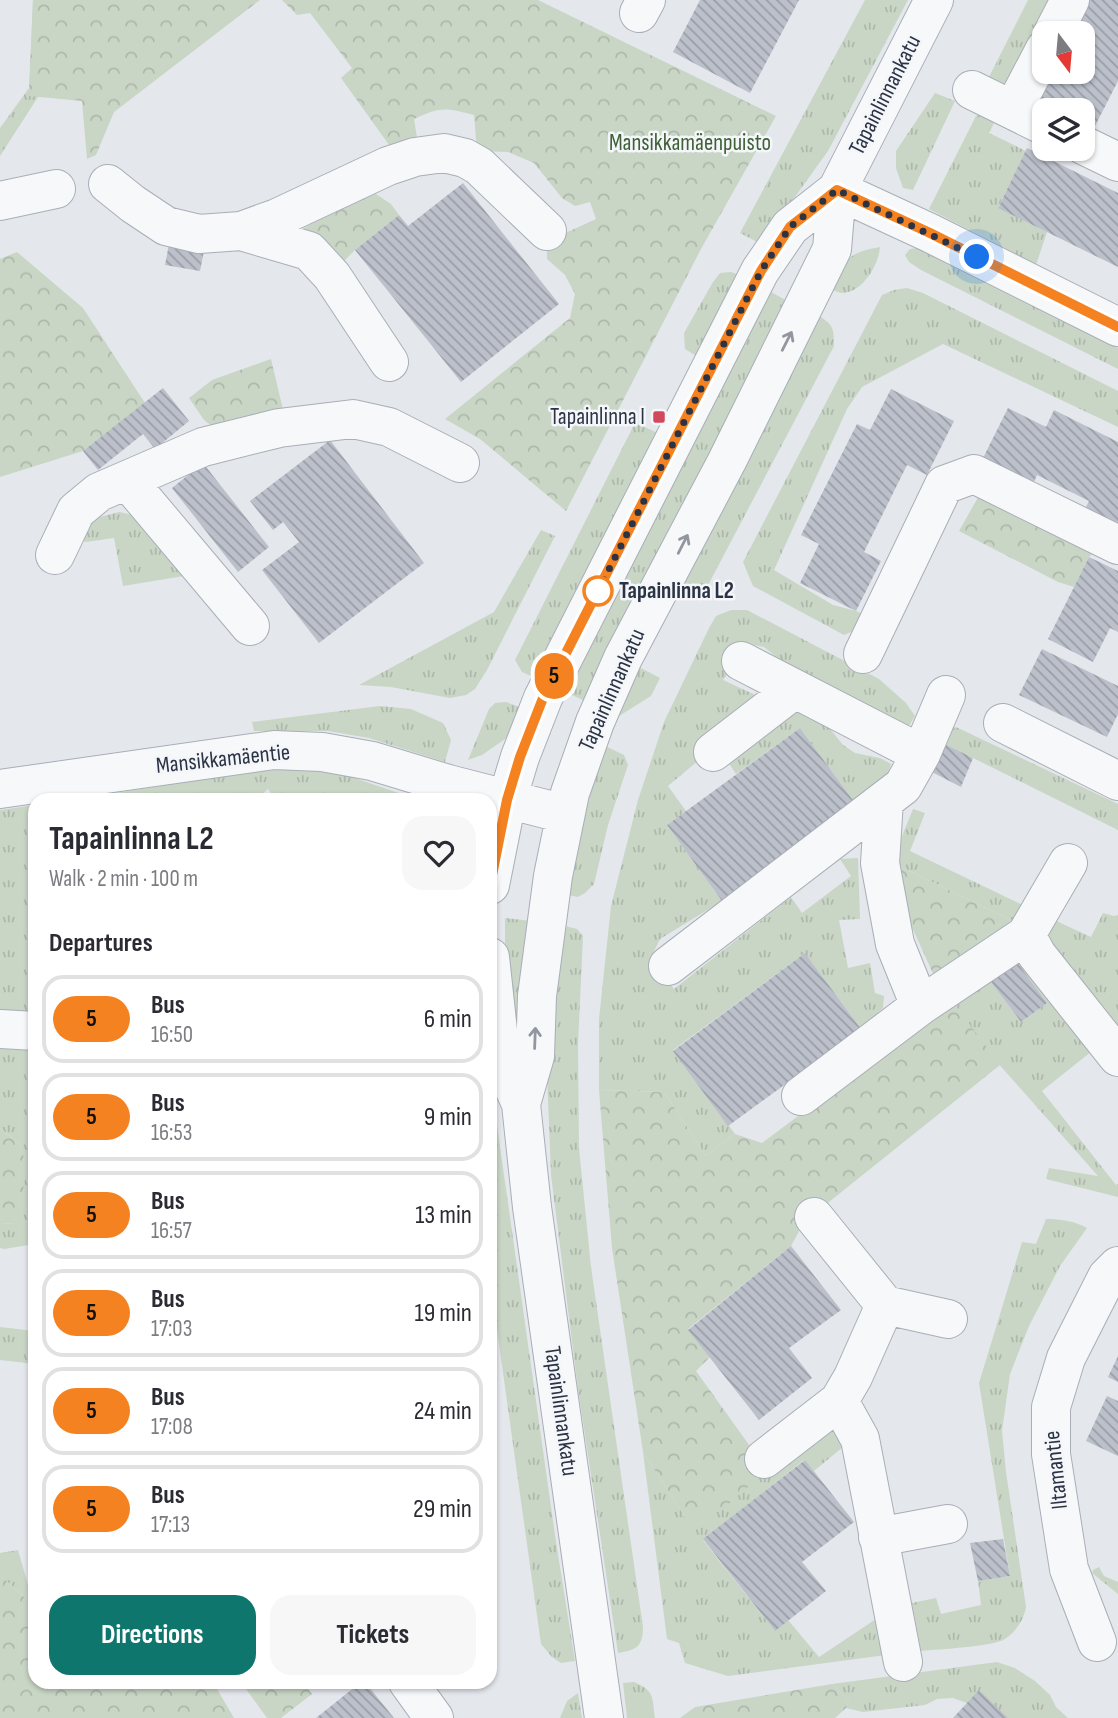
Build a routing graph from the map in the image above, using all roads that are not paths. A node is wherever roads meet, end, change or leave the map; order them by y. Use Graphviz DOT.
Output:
graph roads {
  1 [pos="934,0"];
  2 [pos="1070,0"];
  3 [pos="1059,21"];
  4 [pos="1037,84"];
  5 [pos="972,90"];
  6 [pos="1029,118"];
  7 [pos="1095,151"];
  8 [pos="1118,162"];
  9 [pos="108,184"];
  10 [pos="56,189"];
  11 [pos="837,190"];
  12 [pos="0,201"];
  13 [pos="547,230"];
  14 [pos="241,231"];
  15 [pos="1118,327"];
  16 [pos="389,362"];
  17 [pos="460,463"];
  18 [pos="127,480"];
  19 [pos="1118,545"];
  20 [pos="55,555"];
  21 [pos="250,626"];
  22 [pos="863,654"];
  23 [pos="741,661"];
  24 [pos="795,689"];
  25 [pos="946,695"];
  26 [pos="1003,723"];
  27 [pos="713,752"];
  28 [pos="1118,781"];
  29 [pos="910,785"];
  30 [pos="0,789"];
  31 [pos="483,793"];
  32 [pos="497,797"];
  33 [pos="507,800"];
  34 [pos="565,814"];
  35 [pos="497,850"];
  36 [pos="1068,863"];
  37 [pos="1026,935"];
  38 [pos="668,966"];
  39 [pos="920,1006"];
  40 [pos="497,1022"];
  41 [pos="0,1029"];
  42 [pos="28,1031"];
  43 [pos="1118,1057"];
  44 [pos="801,1096"];
  45 [pos="521,1104"];
  46 [pos="814,1216"];
  47 [pos="1118,1266"];
  48 [pos="885,1305"];
  49 [pos="948,1320"];
  50 [pos="839,1401"];
  51 [pos="764,1459"];
  52 [pos="948,1524"];
  53 [pos="878,1537"];
  54 [pos="1097,1642"];
  55 [pos="903,1662"];
  56 [pos="413,1689"];
  57 [pos="434,1718"];
  58 [pos="604,1718"];
  1 -- 11 [label="street, Tapainlinnankatu"];
  2 -- 3 [label="street"];
  4 -- 6 [label="street"];
  5 -- 6 [label="street"];
  7 -- 8 [label="street"];
  9 -- 14 [label="street"];
  10 -- 12 [label="street"];
  11 -- 15 [label="street"];
  11 -- 33 [label="street, Tapainlinnankatu"];
  34 -- 11 [label="street, Tapainlinnankatu, one-way"];
  13 -- 14 [label="street"];
  14 -- 16 [label="street"];
  17 -- 18 [label="street"];
  18 -- 20 [label="street"];
  18 -- 21 [label="street"];
  19 -- 22 [label="street"];
  23 -- 24 [label="street"];
  24 -- 27 [label="street"];
  24 -- 29 [label="street"];
  25 -- 29 [label="street"];
  26 -- 28 [label="street"];
  29 -- 38 [label="street"];
  29 -- 39 [label="street"];
  30 -- 31 [label="street, Mansikkamäentie"];
  32 -- 33 [label="street, Mansikkamäentie"];
  33 -- 34 [label="street, Mansikkamäentie"];
  33 -- 35 [label="street, Tapainlinnankatu"];
  45 -- 34 [label="street, Tapainlinnankatu, one-way"];
  36 -- 37 [label="street"];
  37 -- 39 [label="street"];
  37 -- 43 [label="street"];
  39 -- 44 [label="street"];
  40 -- 45 [label="street, Tapainlinnankatu"];
  41 -- 42 [label="street"];
  45 -- 58 [label="street, Tapainlinnankatu"];
  46 -- 48 [label="street"];
  47 -- 54 [label="street, Iltamantie"];
  48 -- 49 [label="street"];
  48 -- 50 [label="street"];
  50 -- 51 [label="street"];
  50 -- 53 [label="street"];
  52 -- 53 [label="street"];
  53 -- 55 [label="street"];
  56 -- 57 [label="street"];
}
